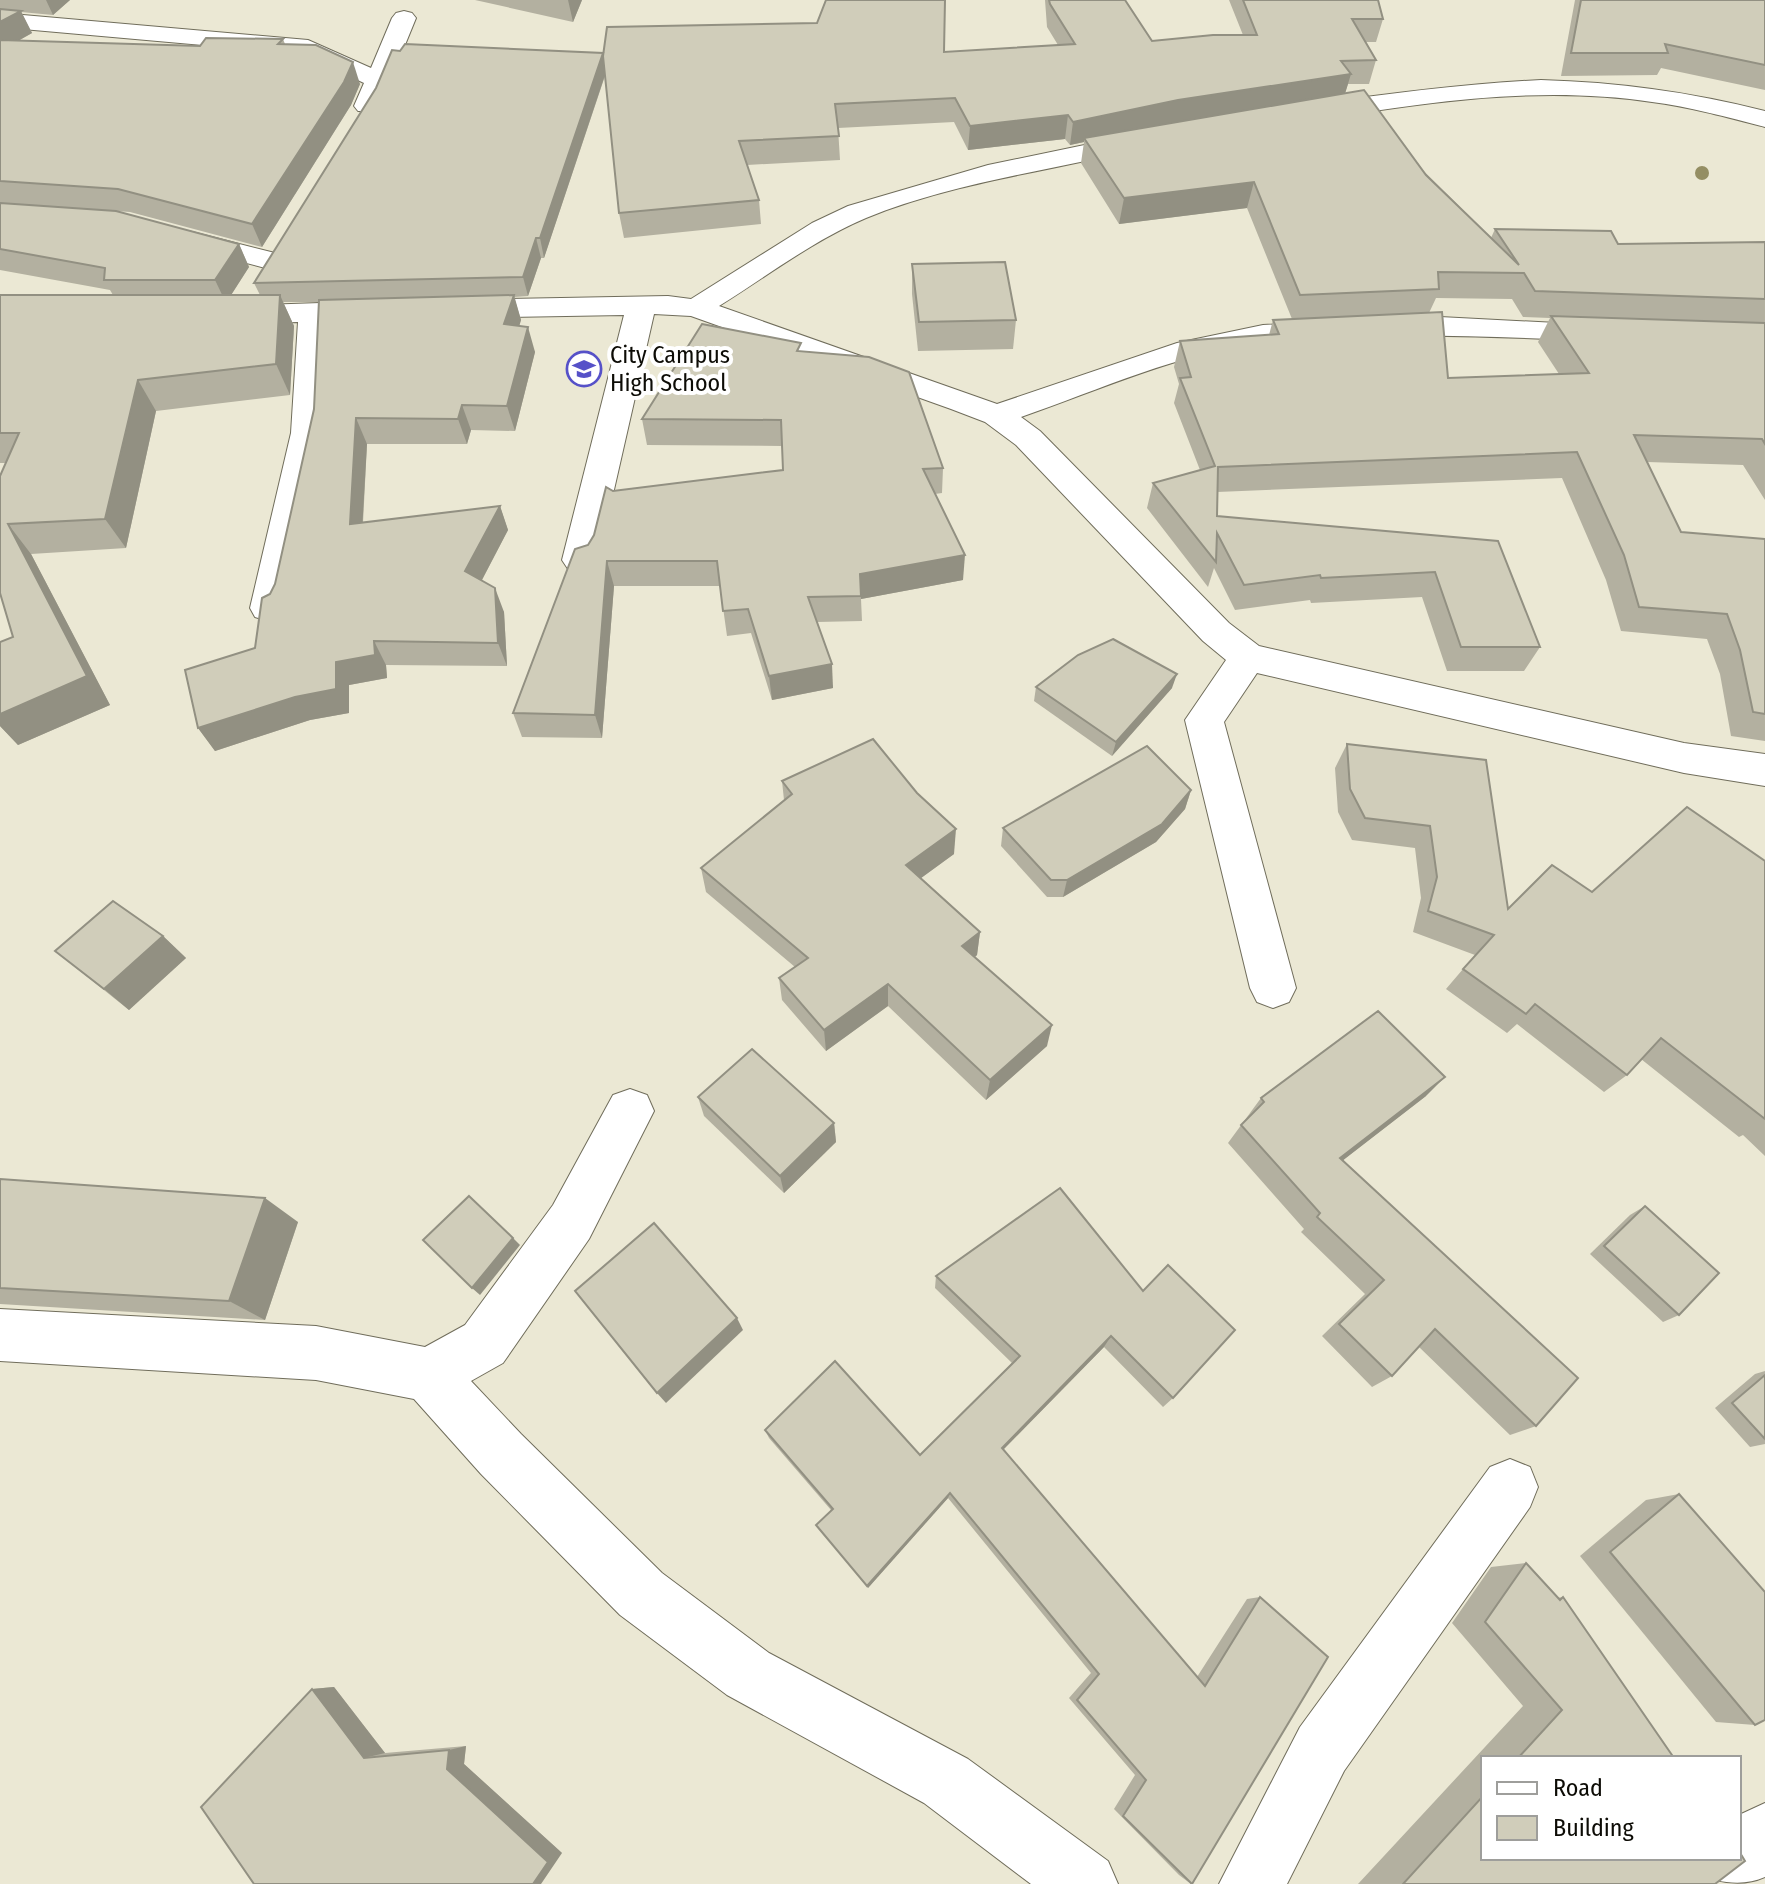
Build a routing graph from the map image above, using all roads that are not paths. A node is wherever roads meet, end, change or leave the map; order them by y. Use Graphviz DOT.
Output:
graph roads {
  1 [pos="404,18"];
  2 [pos="0,20"];
  3 [pos="377,80"];
  4 [pos="1285,117"];
  5 [pos="1765,119"];
  6 [pos="352,130"];
  7 [pos="1159,138"];
  8 [pos="159,230"];
  9 [pos="641,306"];
  10 [pos="696,308"];
  11 [pos="313,312"];
  12 [pos="1631,333"];
  13 [pos="996,415"];
  14 [pos="580,560"];
  15 [pos="268,608"];
  16 [pos="1248,657"];
  17 [pos="1765,770"];
  18 [pos="1273,988"];
  19 [pos="630,1111"];
  20 [pos="0,1335"];
  21 [pos="429,1375"];
  22 [pos="1510,1487"];
  23 [pos="1765,1835"];
  24 [pos="1741,1855"];
  25 [pos="1735,1860"];
  26 [pos="1085,1884"];
  27 [pos="1252,1884"];
  28 [pos="1709,1884"];
  1 -- 3 [label="street"];
  2 -- 3 [label="street"];
  3 -- 6 [label="street"];
  4 -- 5 [label="street"];
  7 -- 10 [label="street"];
  8 -- 11 [label="street"];
  9 -- 10 [label="street"];
  9 -- 11 [label="street"];
  9 -- 14 [label="street"];
  10 -- 13 [label="street"];
  11 -- 15 [label="street"];
  12 -- 13 [label="street"];
  13 -- 16 [label="street"];
  16 -- 17 [label="street"];
  16 -- 18 [label="street"];
  19 -- 21 [label="street"];
  20 -- 21 [label="street"];
  21 -- 26 [label="street"];
  22 -- 27 [label="street"];
  23 -- 24 [label="street"];
  25 -- 28 [label="street"];
}
